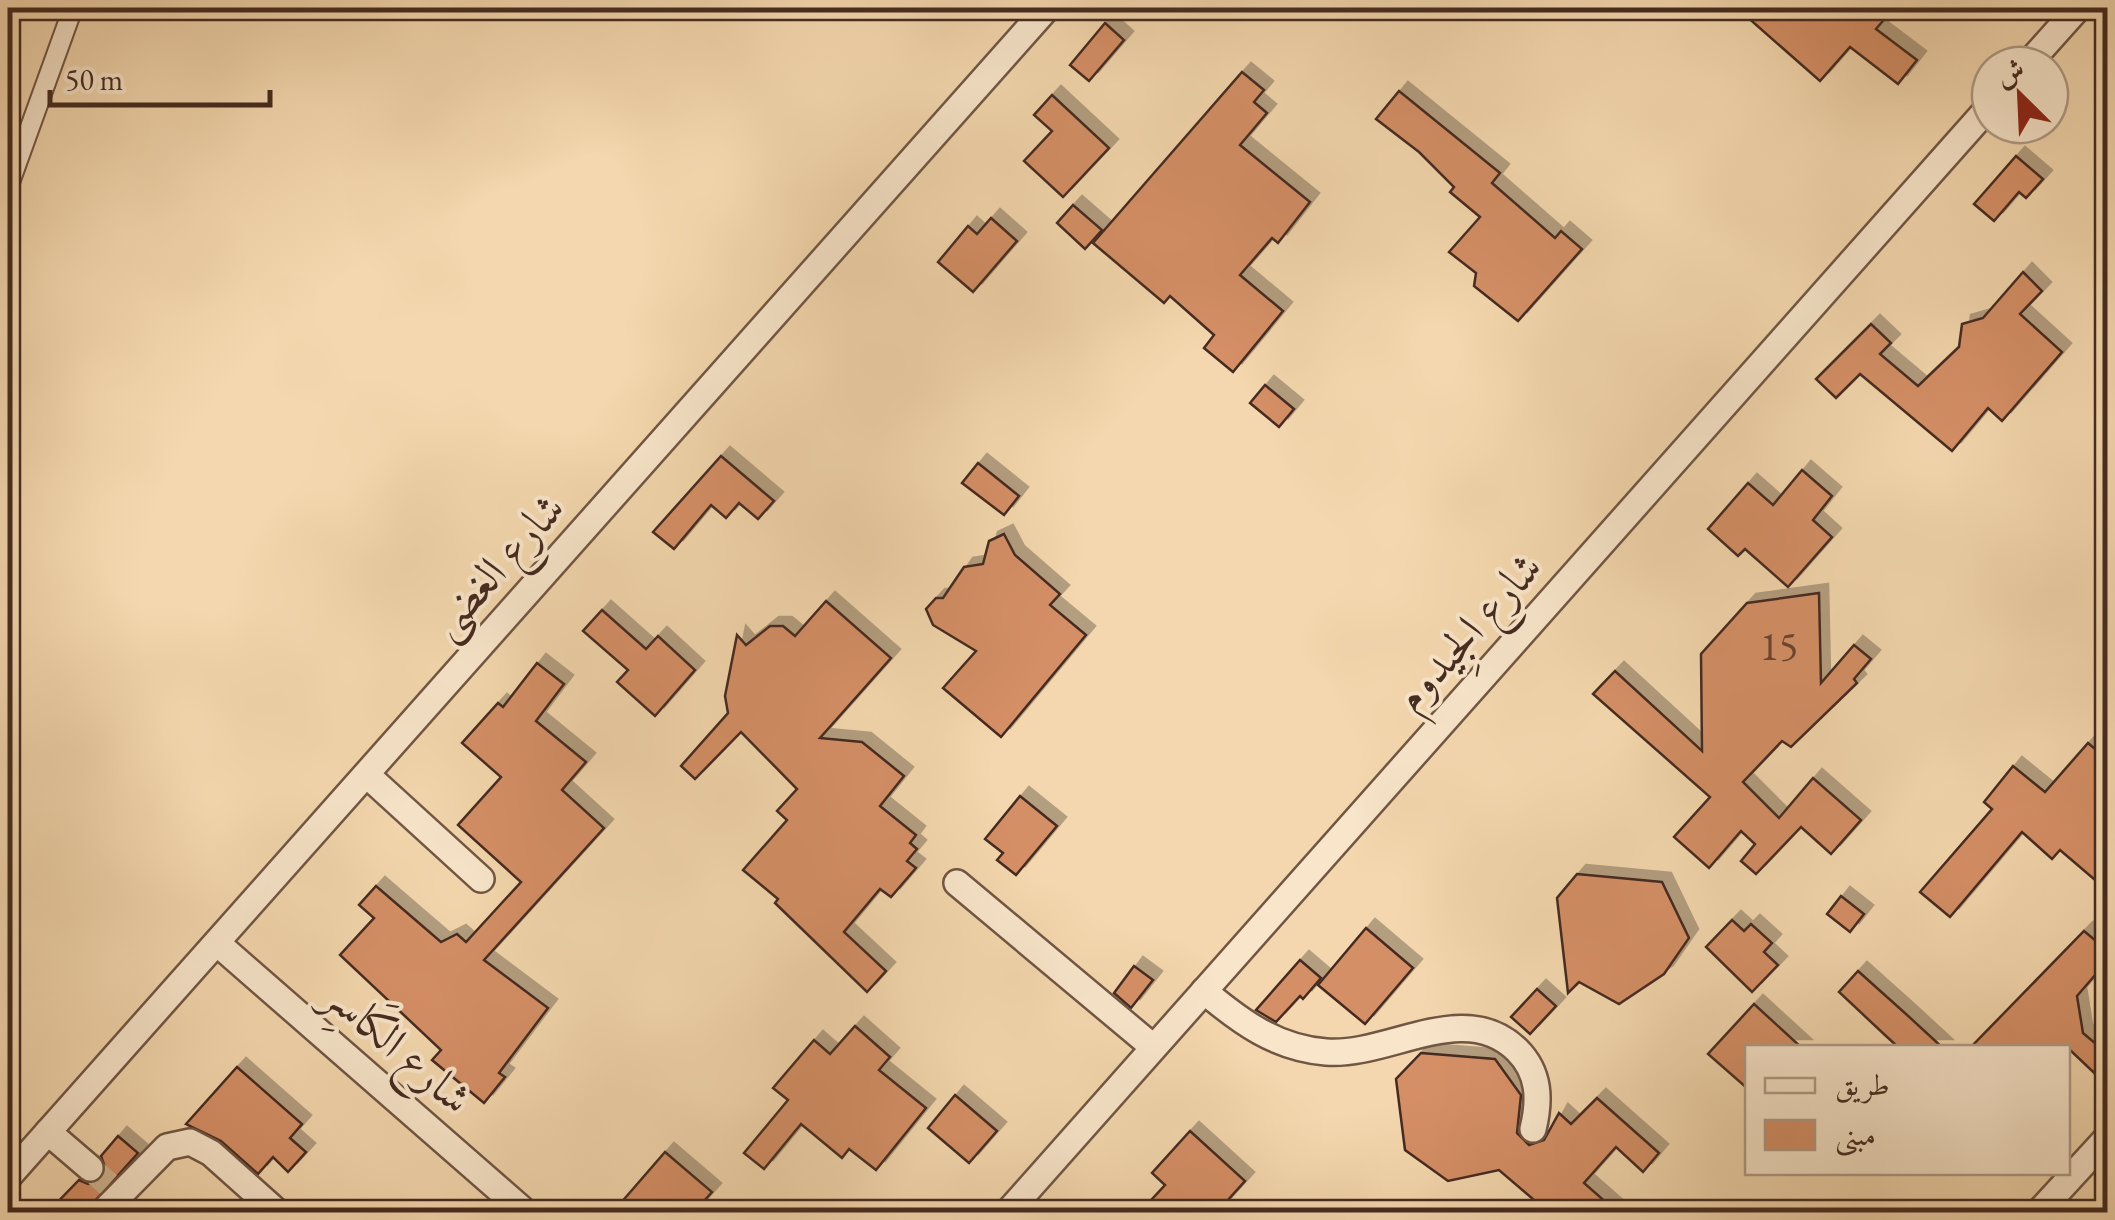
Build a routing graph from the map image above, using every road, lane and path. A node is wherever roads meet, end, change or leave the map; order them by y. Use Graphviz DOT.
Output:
graph roads {
  1 [pos="73,8"];
  2 [pos="1047,8"];
  3 [pos="2078,8"];
  4 [pos="2044,45"];
  5 [pos="1970,129"];
  6 [pos="8,188"];
  7 [pos="367,775"];
  8 [pos="481,879"];
  9 [pos="956,884"];
  10 [pos="217,943"];
  11 [pos="1204,991"];
  12 [pos="1153,1046"];
  13 [pos="1533,1129"];
  14 [pos="48,1132"];
  15 [pos="2108,1136"];
  16 [pos="8,1178"];
  17 [pos="105,1190"];
  18 [pos="248,1203"];
  19 [pos="277,1212"];
  20 [pos="525,1212"];
  21 [pos="1008,1212"];
  22 [pos="2039,1212"];
  1 -- 6 [label="street"];
  2 -- 7 [label="street, شارع الغضى"];
  3 -- 4 [label="street"];
  5 -- 11 [label="street, شارع الجِيدوم"];
  7 -- 8 [label="street"];
  7 -- 10 [label="street, شارع الغضى"];
  9 -- 12 [label="street"];
  10 -- 14 [label="street, شارع الغضى"];
  10 -- 20 [label="street, شارع الكَاسِر"];
  11 -- 12 [label="street, شارع الجِيدوم"];
  11 -- 13 [label="street"];
  12 -- 21 [label="street, شارع الجِيدوم"];
  14 -- 16 [label="street, شارع الغضى"];
  14 -- 17 [label="street"];
  15 -- 22 [label="street"];
  17 -- 18 [label="street"];
  18 -- 19 [label="street"];
}
